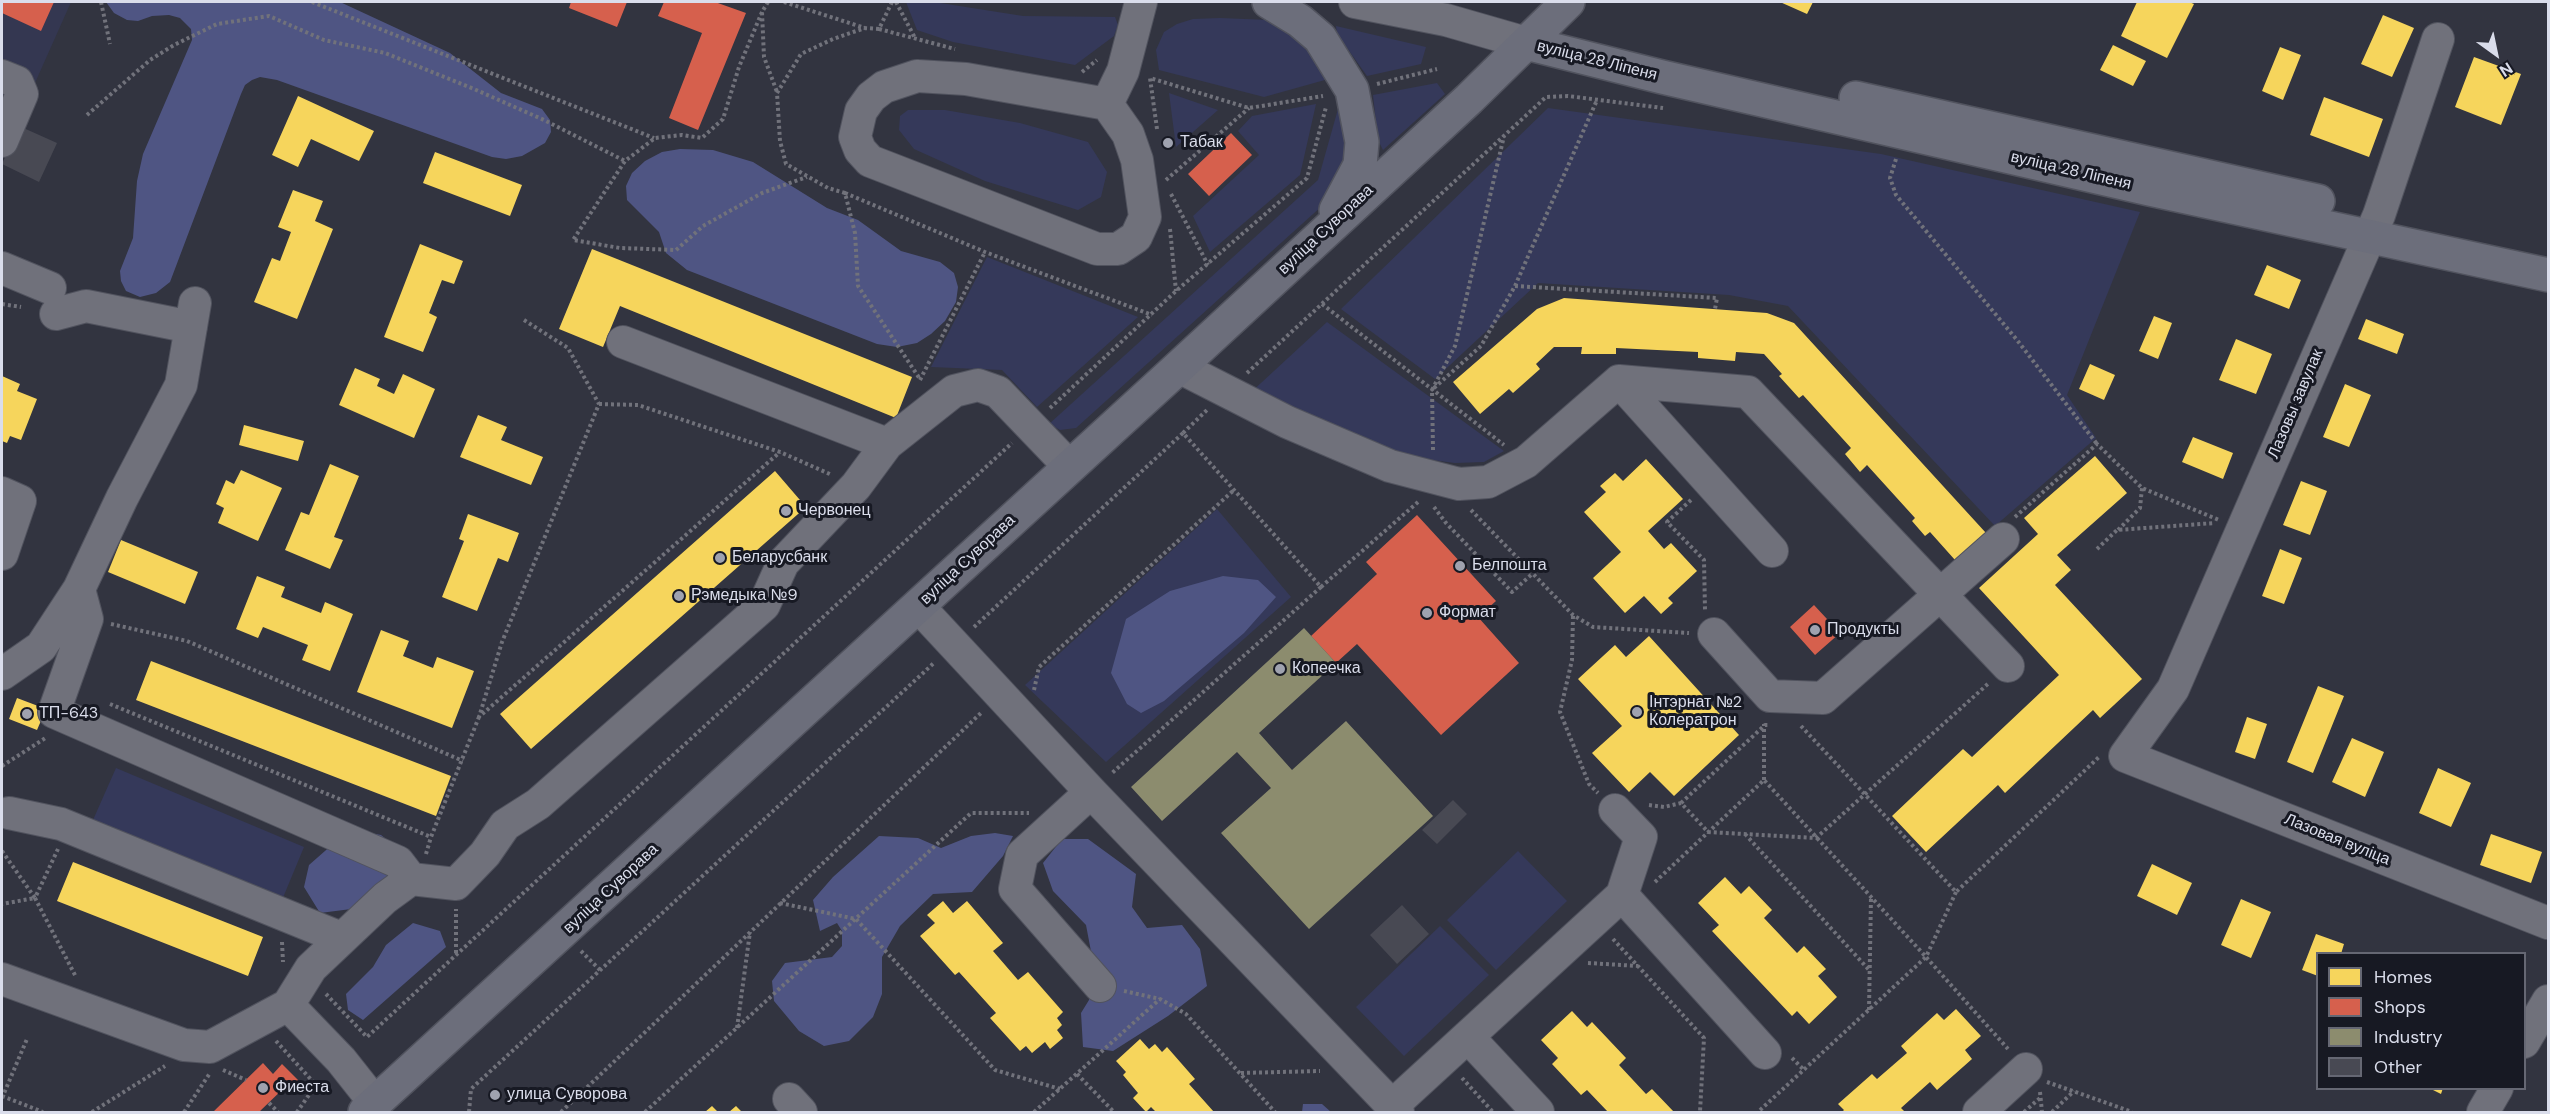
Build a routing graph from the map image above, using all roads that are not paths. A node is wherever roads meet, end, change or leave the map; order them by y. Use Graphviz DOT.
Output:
graph roads {
  1 [pos="1141,2"];
  2 [pos="1269,2"];
  3 [pos="1355,2"];
  4 [pos="1568,2"];
  5 [pos="2438,39"];
  6 [pos="1526,43"];
  7 [pos="2,76"];
  8 [pos="1107,104"];
  9 [pos="2,141"];
  10 [pos="2374,225"];
  11 [pos="1305,249"];
  12 [pos="2548,252"];
  13 [pos="2,268"];
  14 [pos="2548,275"];
  15 [pos="623,342"];
  16 [pos="1179,367"];
  17 [pos="1619,381"];
  18 [pos="887,444"];
  19 [pos="1069,466"];
  20 [pos="2,493"];
  21 [pos="2003,539"];
  22 [pos="1772,551"];
  23 [pos="2,554"];
  24 [pos="79,589"];
  25 [pos="1940,594"];
  26 [pos="918,606"];
  27 [pos="1698,630"];
  28 [pos="2008,666"];
  29 [pos="2,674"];
  30 [pos="2114,755"];
  31 [pos="1091,792"];
  32 [pos="1630,808"];
  33 [pos="9,813"];
  34 [pos="411,879"];
  35 [pos="1622,895"];
  36 [pos="2548,923"];
  37 [pos="341,938"];
  38 [pos="2,979"];
  39 [pos="1100,986"];
  40 [pos="295,993"];
  41 [pos="2548,1001"];
  42 [pos="1468,1037"];
  43 [pos="2526,1039"];
  44 [pos="1765,1053"];
  45 [pos="2026,1069"];
  46 [pos="2496,1090"];
  47 [pos="375,1109"];
  48 [pos="1395,1109"];
  49 [pos="1538,1113"];
  50 [pos="1979,1113"];
  51 [pos="2483,1113"];
  1 -- 8 [label="street"];
  2 -- 11 [label="main road"];
  3 -- 6 [label="street"];
  4 -- 6 [label="main road, вуліца Суворава"];
  5 -- 10 [label="street, Лазовы завулак"];
  6 -- 10 [label="main road, вуліца 28 Ліпеня"];
  6 -- 11 [label="main road, вуліца Суворава"];
  7 -- 9 [label="street"];
  8 -- 8 [label="street"];
  10 -- 12 [label="main road, вуліца 28 Ліпеня"];
  10 -- 14 [label="main road, вуліца 28 Ліпеня"];
  10 -- 30 [label="street, Лазовы завулак"];
  11 -- 16 [label="main road, вуліца Суворава"];
  13 -- 24 [label="street"];
  15 -- 18 [label="street"];
  16 -- 17 [label="street"];
  16 -- 19 [label="main road, вуліца Суворава"];
  17 -- 22 [label="street"];
  17 -- 25 [label="street"];
  18 -- 19 [label="street"];
  18 -- 34 [label="street"];
  19 -- 26 [label="main road, вуліца Суворава"];
  20 -- 23 [label="street"];
  21 -- 25 [label="street"];
  24 -- 29 [label="street"];
  24 -- 34 [label="street"];
  25 -- 27 [label="street"];
  25 -- 28 [label="street"];
  26 -- 31 [label="street"];
  26 -- 47 [label="main road, вуліца Суворава"];
  30 -- 36 [label="street, Лазовая вуліца"];
  31 -- 39 [label="street"];
  31 -- 48 [label="street"];
  32 -- 35 [label="street"];
  33 -- 37 [label="street"];
  34 -- 37 [label="street"];
  35 -- 42 [label="street"];
  35 -- 44 [label="street"];
  37 -- 40 [label="street"];
  38 -- 40 [label="street"];
  40 -- 47 [label="street"];
  41 -- 43 [label="street"];
  42 -- 48 [label="street"];
  42 -- 49 [label="street"];
  45 -- 50 [label="street"];
  46 -- 51 [label="street"];
}
